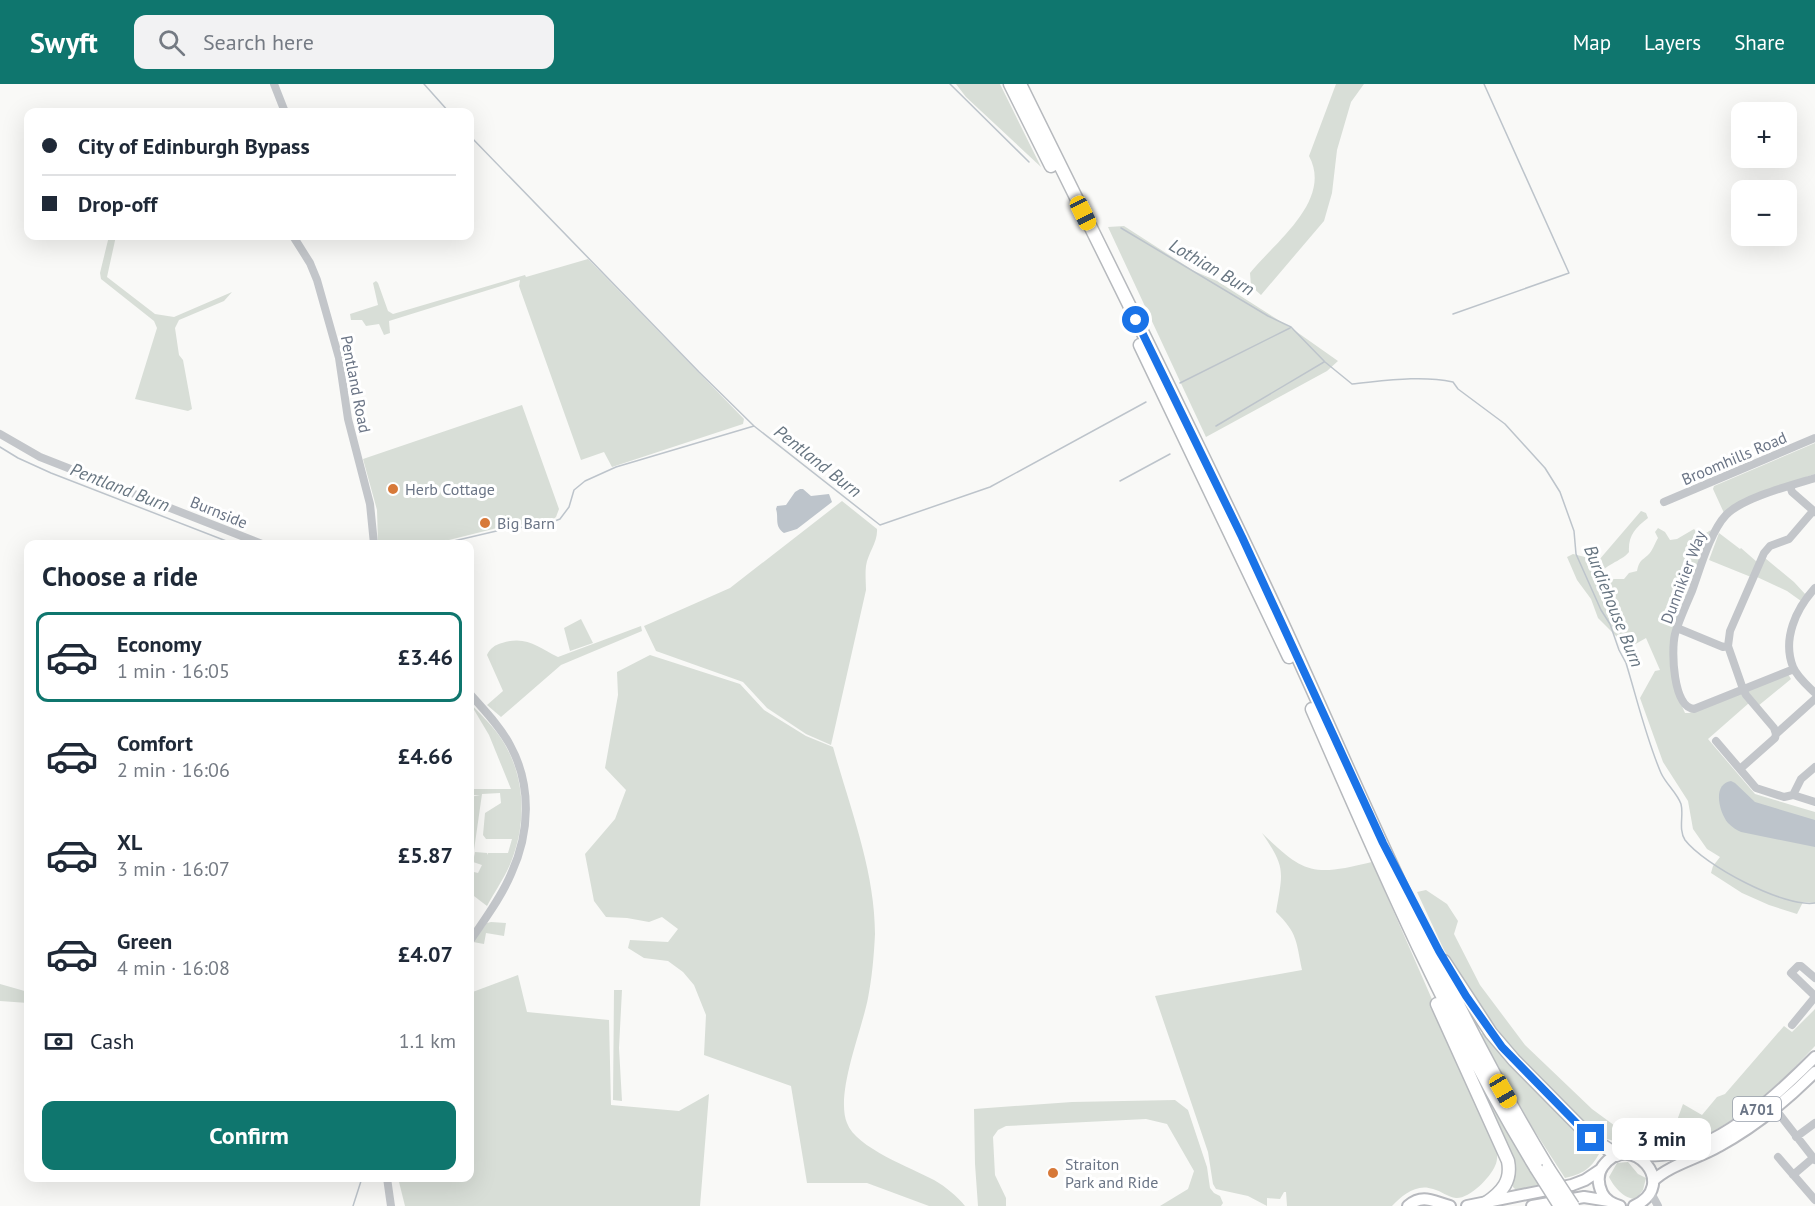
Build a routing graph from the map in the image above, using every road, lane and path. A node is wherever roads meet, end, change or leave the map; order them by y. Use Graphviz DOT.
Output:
graph roads {
  1 [pos="274,84"];
  2 [pos="1010,84"];
  3 [pos="1020,84"];
  4 [pos="283,108"];
  5 [pos="296,240"];
  6 [pos="0,434"];
  7 [pos="1815,438"];
  8 [pos="1815,478"];
  9 [pos="1790,486"];
  10 [pos="1664,502"];
  11 [pos="1814,512"];
  12 [pos="252,540"];
  13 [pos="374,540"];
  14 [pos="1815,588"];
  15 [pos="1806,598"];
  16 [pos="1815,600"];
  17 [pos="1677,628"];
  18 [pos="1728,646"];
  19 [pos="1794,669"];
  20 [pos="1743,689"];
  21 [pos="1815,693"];
  22 [pos="474,699"];
  23 [pos="1815,699"];
  24 [pos="1776,734"];
  25 [pos="1716,741"];
  26 [pos="1815,767"];
  27 [pos="1740,769"];
  28 [pos="1793,795"];
  29 [pos="1815,802"];
  30 [pos="1359,816"];
  31 [pos="1383,843"];
  32 [pos="474,935"];
  33 [pos="1815,978"];
  34 [pos="1815,997"];
  35 [pos="1792,1025"];
  36 [pos="1815,1057"];
  37 [pos="1815,1072"];
  38 [pos="1771,1104"];
  39 [pos="1815,1124"];
  40 [pos="1796,1137"];
  41 [pos="1617,1155"];
  42 [pos="1633,1155"];
  43 [pos="1778,1157"];
  44 [pos="1814,1159"];
  45 [pos="1542,1168"];
  46 [pos="1600,1170"];
  47 [pos="1793,1175"];
  48 [pos="388,1182"];
  49 [pos="1652,1187"];
  50 [pos="1815,1200"];
  51 [pos="1609,1201"];
  52 [pos="1486,1203"];
  53 [pos="391,1206"];
  54 [pos="1408,1206"];
  55 [pos="1450,1206"];
  56 [pos="1467,1206"];
  57 [pos="1532,1206"];
  58 [pos="1560,1206"];
  59 [pos="1573,1206"];
  60 [pos="1620,1206"];
  61 [pos="1635,1206"];
  62 [pos="1641,1206"];
  63 [pos="1658,1206"];
  1 -- 4 [label="street"];
  2 -- 30 [label="highway"];
  3 -- 31 [label="highway"];
  5 -- 13 [label="street, Pentland Road"];
  6 -- 12 [label="street, Burnside"];
  7 -- 10 [label="street, Broomhills Road"];
  8 -- 9 [label="street, Dunnikier Way"];
  9 -- 11 [label="street"];
  9 -- 17 [label="street, Dunnikier Way"];
  11 -- 18 [label="street"];
  14 -- 15 [label="street"];
  15 -- 16 [label="street"];
  15 -- 19 [label="street"];
  17 -- 18 [label="street"];
  17 -- 20 [label="street, Dunnikier Way"];
  18 -- 20 [label="street"];
  19 -- 20 [label="street"];
  19 -- 21 [label="street"];
  20 -- 24 [label="street"];
  22 -- 32 [label="street"];
  23 -- 24 [label="street"];
  24 -- 27 [label="street"];
  25 -- 27 [label="street"];
  26 -- 28 [label="street"];
  27 -- 28 [label="street"];
  28 -- 29 [label="street"];
  30 -- 45 [label="highway"];
  30 -- 52 [label="highway"];
  31 -- 41 [label="highway"];
  31 -- 45 [label="highway"];
  33 -- 34 [label="street"];
  34 -- 35 [label="street"];
  36 -- 38 [label="main road, A701"];
  37 -- 38 [label="main road, A701"];
  38 -- 40 [label="street"];
  38 -- 42 [label="main road, A701"];
  38 -- 49 [label="main road, A701"];
  39 -- 40 [label="street"];
  40 -- 44 [label="street"];
  41 -- 42 [label="main road, A701"];
  41 -- 46 [label="main road"];
  42 -- 49 [label="main road"];
  43 -- 47 [label="street"];
  44 -- 47 [label="street"];
  45 -- 58 [label="highway, bridge"];
  45 -- 59 [label="highway, bridge"];
  46 -- 51 [label="main road"];
  46 -- 52 [label="main road"];
  47 -- 50 [label="street"];
  48 -- 53 [label="street"];
  49 -- 61 [label="main road, A701"];
  49 -- 63 [label="street"];
  51 -- 57 [label="main road"];
  51 -- 60 [label="main road"];
  52 -- 56 [label="main road"];
  54 -- 55 [label="main road"];
  61 -- 62 [label="street"];
}
